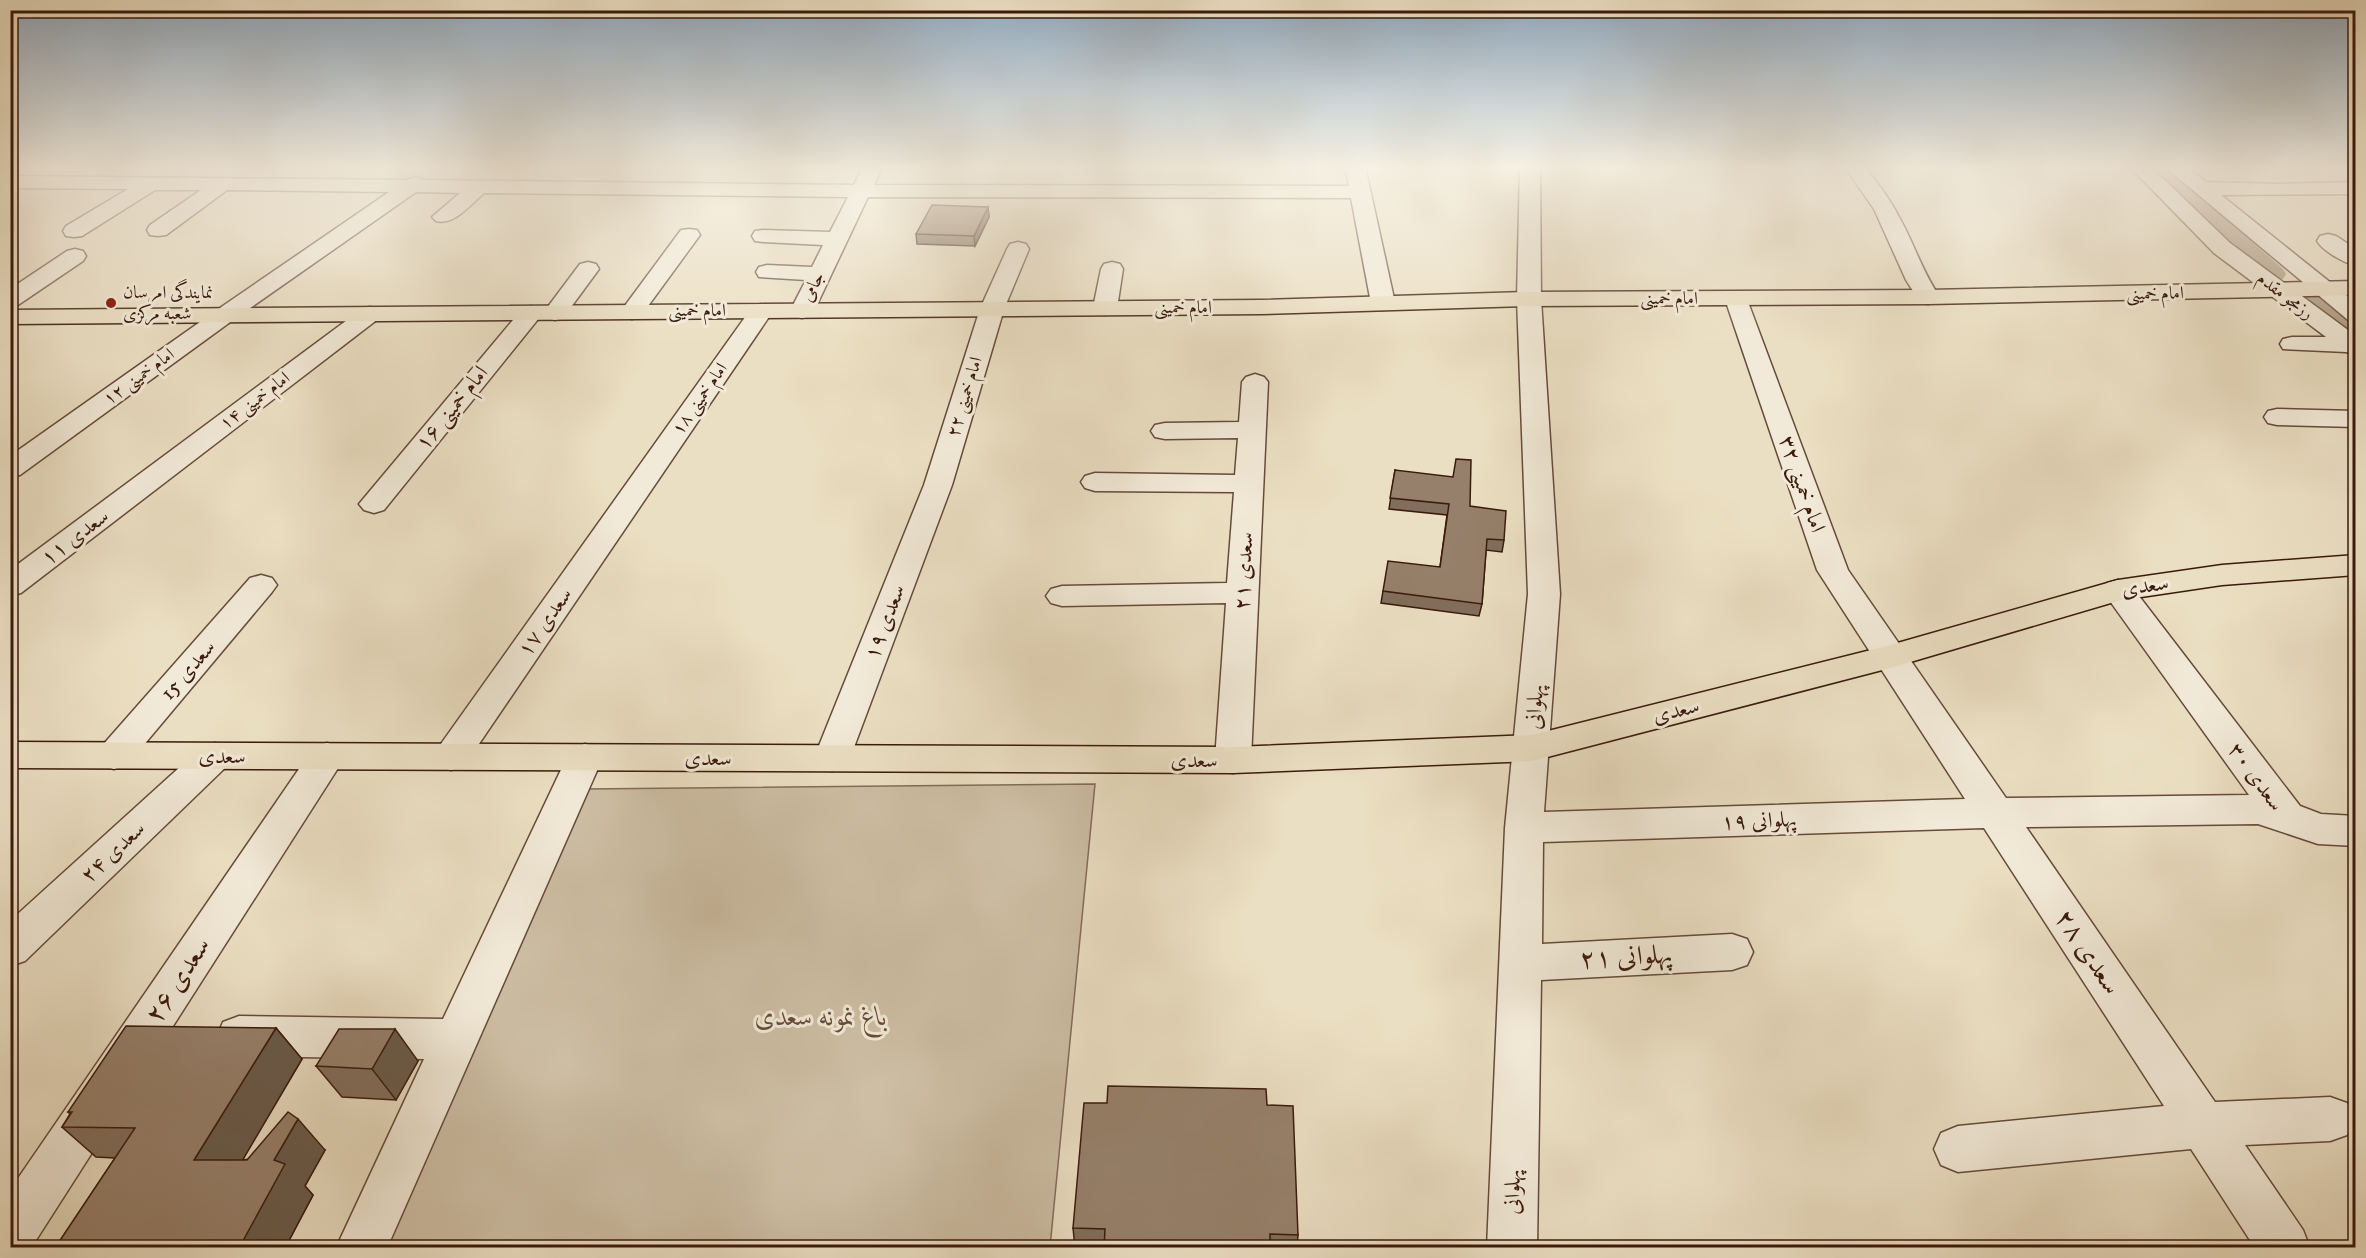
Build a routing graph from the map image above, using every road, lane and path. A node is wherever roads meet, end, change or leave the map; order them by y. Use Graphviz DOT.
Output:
graph roads {
  1 [pos="84,225"];
  2 [pos="165,225"];
  3 [pos="355,225"];
  4 [pos="844,225"];
  5 [pos="1367,225"];
  6 [pos="1530,225"];
  7 [pos="1893,225"];
  8 [pos="2198,225"];
  9 [pos="2245,225"];
  10 [pos="158,230"];
  11 [pos="74,231"];
  12 [pos="689,235"];
  13 [pos="763,236"];
  14 [pos="837,239"];
  15 [pos="2328,241"];
  16 [pos="1018,249"];
  17 [pos="75,256"];
  18 [pos="2355,259"];
  19 [pos="588,269"];
  20 [pos="1112,269"];
  21 [pos="767,272"];
  22 [pos="820,274"];
  23 [pos="2355,288"];
  24 [pos="2322,289"];
  25 [pos="2277,291"];
  26 [pos="1928,297"];
  27 [pos="1529,299"];
  28 [pos="1737,299"];
  29 [pos="10,300"];
  30 [pos="1383,303"];
  31 [pos="1105,308"];
  32 [pos="993,309"];
  33 [pos="761,311"];
  34 [pos="802,311"];
  35 [pos="632,312"];
  36 [pos="543,313"];
  37 [pos="370,314"];
  38 [pos="225,315"];
  39 [pos="2355,315"];
  40 [pos="10,316"];
  41 [pos="2292,344"];
  42 [pos="2354,347"];
  43 [pos="1255,382"];
  44 [pos="2277,417"];
  45 [pos="2355,419"];
  46 [pos="1252,430"];
  47 [pos="1165,431"];
  48 [pos="10,436"];
  49 [pos="52,439"];
  50 [pos="10,469"];
  51 [pos="1095,482"];
  52 [pos="1250,484"];
  53 [pos="938,485"];
  54 [pos="639,486"];
  55 [pos="140,488"];
  56 [pos="374,504"];
  57 [pos="2355,565"];
  58 [pos="261,585"];
  59 [pos="10,586"];
  60 [pos="2118,590"];
  61 [pos="1243,593"];
  62 [pos="1062,596"];
  63 [pos="1890,657"];
  64 [pos="1532,747"];
  65 [pos="10,755"];
  66 [pos="114,756"];
  67 [pos="215,756"];
  68 [pos="327,756"];
  69 [pos="452,757"];
  70 [pos="585,757"];
  71 [pos="832,758"];
  72 [pos="1233,760"];
  73 [pos="1995,813"];
  74 [pos="2286,816"];
  75 [pos="1524,828"];
  76 [pos="2355,831"];
  77 [pos="10,948"];
  78 [pos="1732,952"];
  79 [pos="1520,963"];
  80 [pos="143,1035"];
  81 [pos="456,1039"];
  82 [pos="2330,1119"];
  83 [pos="2204,1125"];
  84 [pos="1958,1149"];
  85 [pos="10,1234"];
  86 [pos="361,1248"];
  87 [pos="1512,1248"];
  88 [pos="2285,1248"];
  1 -- 11 [label="street"];
  2 -- 10 [label="street"];
  3 -- 38 [label="street, امام خمینی ۱۲"];
  4 -- 14 [label="street, جامی"];
  5 -- 30 [label="street"];
  6 -- 27 [label="street, پهلوانی"];
  7 -- 26 [label="street"];
  8 -- 25 [label="street, رزمجو مقدم"];
  9 -- 24 [label="street, رزمجو مقدم"];
  12 -- 35 [label="street"];
  13 -- 14 [label="street"];
  14 -- 22 [label="street, جامی"];
  15 -- 18 [label="street"];
  16 -- 32 [label="street, امام خمینی ۲۲"];
  17 -- 29 [label="street"];
  19 -- 36 [label="street, امام خمینی ۱۶"];
  20 -- 31 [label="street"];
  21 -- 22 [label="street"];
  22 -- 34 [label="street, جامی"];
  23 -- 24 [label="main road, امام خمینی"];
  24 -- 25 [label="main road, امام خمینی"];
  24 -- 39 [label="street, رزمجو مقدم"];
  25 -- 26 [label="main road, امام خمینی"];
  25 -- 42 [label="street, رزمجو مقدم"];
  26 -- 28 [label="main road, امام خمینی"];
  27 -- 28 [label="main road, امام خمینی"];
  27 -- 30 [label="main road, امام خمینی"];
  27 -- 64 [label="street, پهلوانی"];
  28 -- 63 [label="street, امام خمینی ۳۲"];
  30 -- 31 [label="main road, امام خمینی"];
  31 -- 32 [label="main road, امام خمینی"];
  32 -- 34 [label="main road, امام خمینی"];
  32 -- 53 [label="street, امام خمینی ۲۲"];
  33 -- 34 [label="main road, امام خمینی"];
  33 -- 35 [label="main road, امام خمینی"];
  33 -- 54 [label="street, امام خمینی ۱۸"];
  35 -- 36 [label="main road, امام خمینی"];
  36 -- 37 [label="main road, امام خمینی"];
  36 -- 56 [label="street, امام خمینی ۱۶"];
  37 -- 38 [label="main road, امام خمینی"];
  37 -- 55 [label="street, امام خمینی ۱۴"];
  38 -- 40 [label="main road, امام خمینی"];
  38 -- 49 [label="street, امام خمینی ۱۲"];
  41 -- 42 [label="street"];
  43 -- 46 [label="street, سعدی ۲۱"];
  44 -- 45 [label="street"];
  46 -- 47 [label="street"];
  46 -- 52 [label="street, سعدی ۲۱"];
  48 -- 49 [label="street"];
  49 -- 50 [label="street, امام خمینی ۱۲"];
  51 -- 52 [label="street"];
  52 -- 61 [label="street, سعدی ۲۱"];
  53 -- 71 [label="street, سعدی ۱۹"];
  54 -- 69 [label="street, سعدی ۱۷"];
  55 -- 59 [label="street, سعدی ۱۱"];
  57 -- 60 [label="main road, سعدی"];
  58 -- 66 [label="street, سعدی 15"];
  60 -- 63 [label="main road, سعدی"];
  60 -- 74 [label="street, سعدی ۳۰"];
  61 -- 62 [label="street"];
  61 -- 72 [label="street, سعدی ۲۱"];
  63 -- 64 [label="main road, سعدی"];
  63 -- 73 [label="street, سعدی ۲۸"];
  64 -- 72 [label="main road, سعدی"];
  64 -- 75 [label="street, پهلوانی"];
  65 -- 66 [label="main road, سعدی"];
  66 -- 67 [label="main road, سعدی"];
  67 -- 68 [label="main road, سعدی"];
  67 -- 77 [label="street, سعدی ۲۴"];
  68 -- 69 [label="main road, سعدی"];
  68 -- 80 [label="street, سعدی ۲۶"];
  69 -- 70 [label="main road, سعدی"];
  70 -- 71 [label="main road, سعدی"];
  70 -- 81 [label="street"];
  71 -- 72 [label="main road, سعدی"];
  73 -- 74 [label="street, سعدی ۳۰"];
  73 -- 75 [label="street, پهلوانی ۱۹"];
  73 -- 83 [label="street, سعدی ۲۸"];
  74 -- 76 [label="street"];
  75 -- 79 [label="street, پهلوانی"];
  78 -- 79 [label="street, پهلوانی ۲۱"];
  79 -- 87 [label="street, پهلوانی"];
  80 -- 81 [label="street"];
  80 -- 85 [label="street, سعدی ۲۶"];
  81 -- 86 [label="street"];
  82 -- 83 [label="street"];
  83 -- 84 [label="street"];
  83 -- 88 [label="street, سعدی ۲۸"];
}
